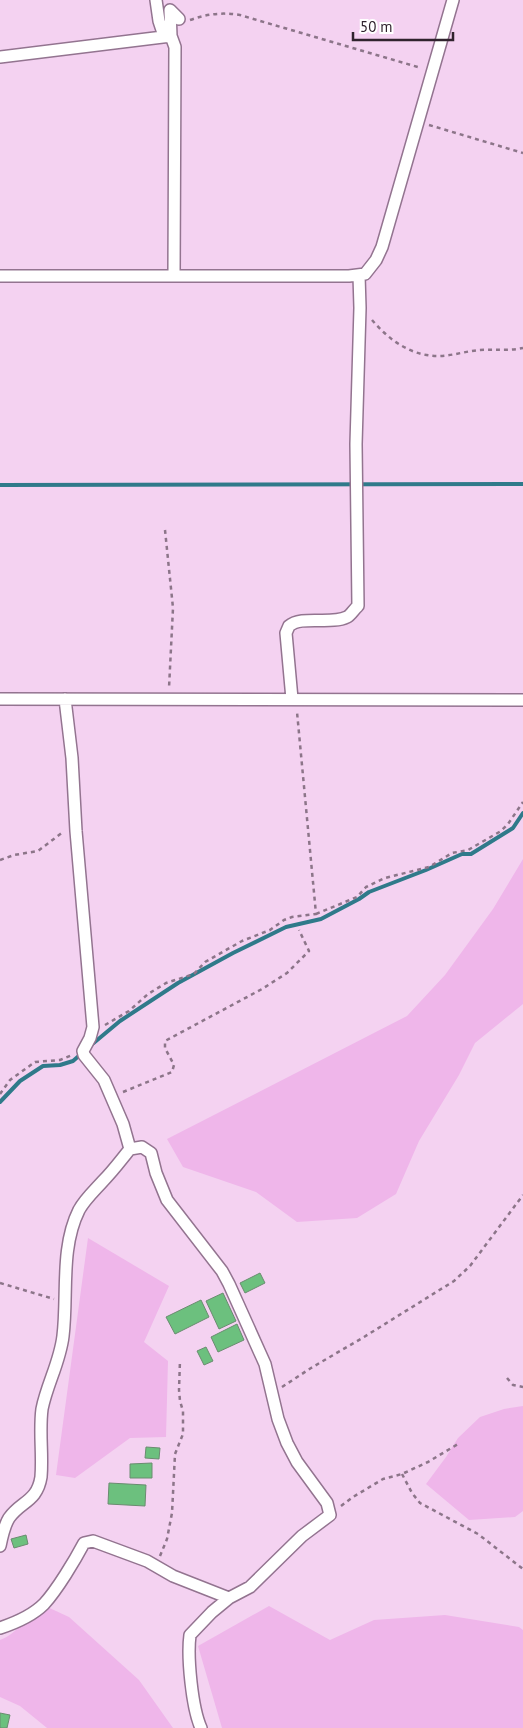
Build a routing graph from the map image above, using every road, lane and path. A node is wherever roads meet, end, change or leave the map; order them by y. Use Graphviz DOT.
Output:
graph roads {
  1 [pos="156,0"];
  2 [pos="453,0"];
  3 [pos="180,19"];
  4 [pos="168,32"];
  5 [pos="0,57"];
  6 [pos="433,72"];
  7 [pos="418,122"];
  8 [pos="523,152"];
  9 [pos="359,275"];
  10 [pos="0,276"];
  11 [pos="174,276"];
  12 [pos="360,308"];
  13 [pos="523,348"];
  14 [pos="164,530"];
  15 [pos="0,699"];
  16 [pos="65,699"];
  17 [pos="169,699"];
  18 [pos="292,699"];
  19 [pos="523,700"];
  20 [pos="523,802"];
  21 [pos="76,830"];
  22 [pos="0,860"];
  23 [pos="316,914"];
  24 [pos="300,930"];
  25 [pos="92,1031"];
  26 [pos="82,1050"];
  27 [pos="0,1094"];
  28 [pos="112,1097"];
  29 [pos="130,1149"];
  30 [pos="523,1195"];
  31 [pos="0,1283"];
  32 [pos="65,1302"];
  33 [pos="180,1360"];
  34 [pos="506,1378"];
  35 [pos="523,1387"];
  36 [pos="273,1394"];
  37 [pos="458,1444"];
  38 [pos="402,1474"];
  39 [pos="330,1511"];
  40 [pos="0,1546"];
  41 [pos="156,1566"];
  42 [pos="523,1569"];
  43 [pos="229,1598"];
  44 [pos="0,1628"];
  45 [pos="201,1728"];
  1 -- 4 [label="street"];
  2 -- 6 [label="street"];
  3 -- 4 [label="street"];
  4 -- 5 [label="street"];
  4 -- 6 [label="path"];
  4 -- 11 [label="street"];
  6 -- 7 [label="street"];
  7 -- 8 [label="path"];
  7 -- 9 [label="street"];
  9 -- 11 [label="street"];
  9 -- 12 [label="street"];
  10 -- 11 [label="street"];
  12 -- 13 [label="path"];
  12 -- 18 [label="street"];
  14 -- 17 [label="path"];
  15 -- 16 [label="street"];
  16 -- 17 [label="street"];
  16 -- 21 [label="street"];
  17 -- 18 [label="street"];
  18 -- 19 [label="street"];
  18 -- 23 [label="path"];
  20 -- 23 [label="path"];
  21 -- 22 [label="path"];
  21 -- 25 [label="street"];
  23 -- 25 [label="path"];
  24 -- 28 [label="path"];
  25 -- 26 [label="street"];
  26 -- 27 [label="path"];
  26 -- 28 [label="street"];
  28 -- 29 [label="street"];
  29 -- 32 [label="street"];
  29 -- 36 [label="street"];
  30 -- 36 [label="path"];
  31 -- 32 [label="path"];
  32 -- 40 [label="street"];
  33 -- 41 [label="path"];
  34 -- 35 [label="path"];
  36 -- 39 [label="street"];
  37 -- 38 [label="path"];
  38 -- 39 [label="path"];
  38 -- 42 [label="path"];
  39 -- 43 [label="street"];
  41 -- 43 [label="street"];
  41 -- 44 [label="street"];
  43 -- 45 [label="street"];
}
